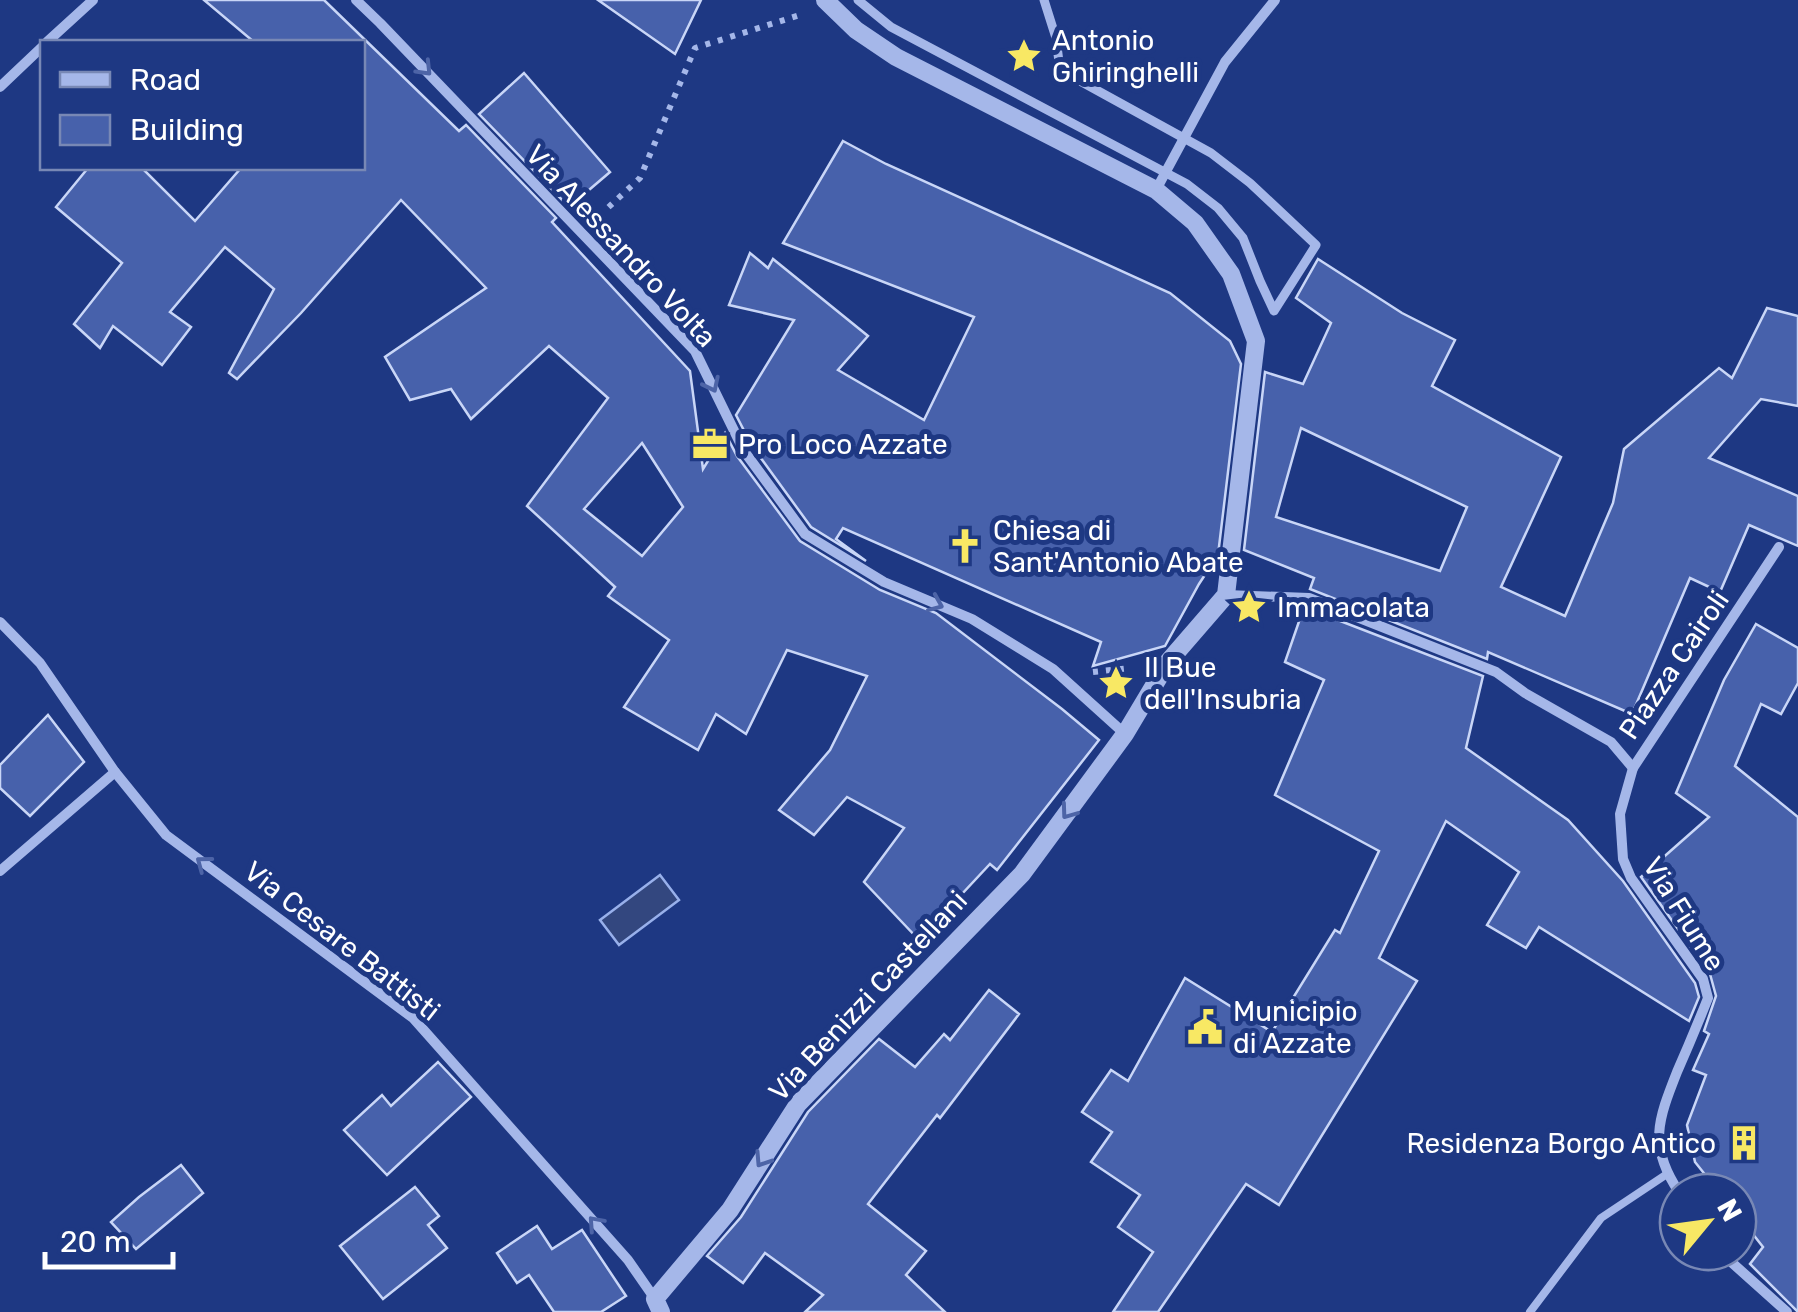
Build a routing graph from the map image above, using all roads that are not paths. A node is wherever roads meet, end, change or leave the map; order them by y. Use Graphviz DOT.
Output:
graph roads {
  1 [pos="93,0"];
  2 [pos="356,0"];
  3 [pos="858,0"];
  4 [pos="1044,0"];
  5 [pos="1275,0"];
  6 [pos="828,3"];
  7 [pos="50,40"];
  8 [pos="40,50"];
  9 [pos="0,87"];
  10 [pos="1185,138"];
  11 [pos="1165,172"];
  12 [pos="1156,190"];
  13 [pos="1779,547"];
  14 [pos="1226,595"];
  15 [pos="0,622"];
  16 [pos="1125,734"];
  17 [pos="1633,768"];
  18 [pos="115,772"];
  19 [pos="0,871"];
  20 [pos="1666,1172"];
  21 [pos="1658,1180"];
  22 [pos="1742,1272"];
  23 [pos="658,1306"];
  24 [pos="1530,1312"];
  25 [pos="1787,1312"];
  1 -- 7 [label="street"];
  2 -- 16 [label="street, Via Alessandro Volta, one-way"];
  3 -- 11 [label="street"];
  4 -- 10 [label="street"];
  5 -- 10 [label="street"];
  6 -- 12 [label="street"];
  8 -- 9 [label="street"];
  10 -- 11 [label="street"];
  10 -- 11 [label="street"];
  11 -- 12 [label="street"];
  12 -- 14 [label="street"];
  13 -- 17 [label="street, Piazza Cairoli"];
  14 -- 16 [label="street, Via Benizzi Castellani"];
  14 -- 17 [label="street, Piazza Cairoli"];
  15 -- 18 [label="street, Via Cesare Battisti"];
  16 -- 23 [label="street, Via Benizzi Castellani, one-way"];
  17 -- 20 [label="street, Via Fiume"];
  18 -- 19 [label="street"];
  23 -- 18 [label="street, Via Cesare Battisti, one-way"];
  21 -- 24 [label="lane"];
  22 -- 25 [label="street"];
}
